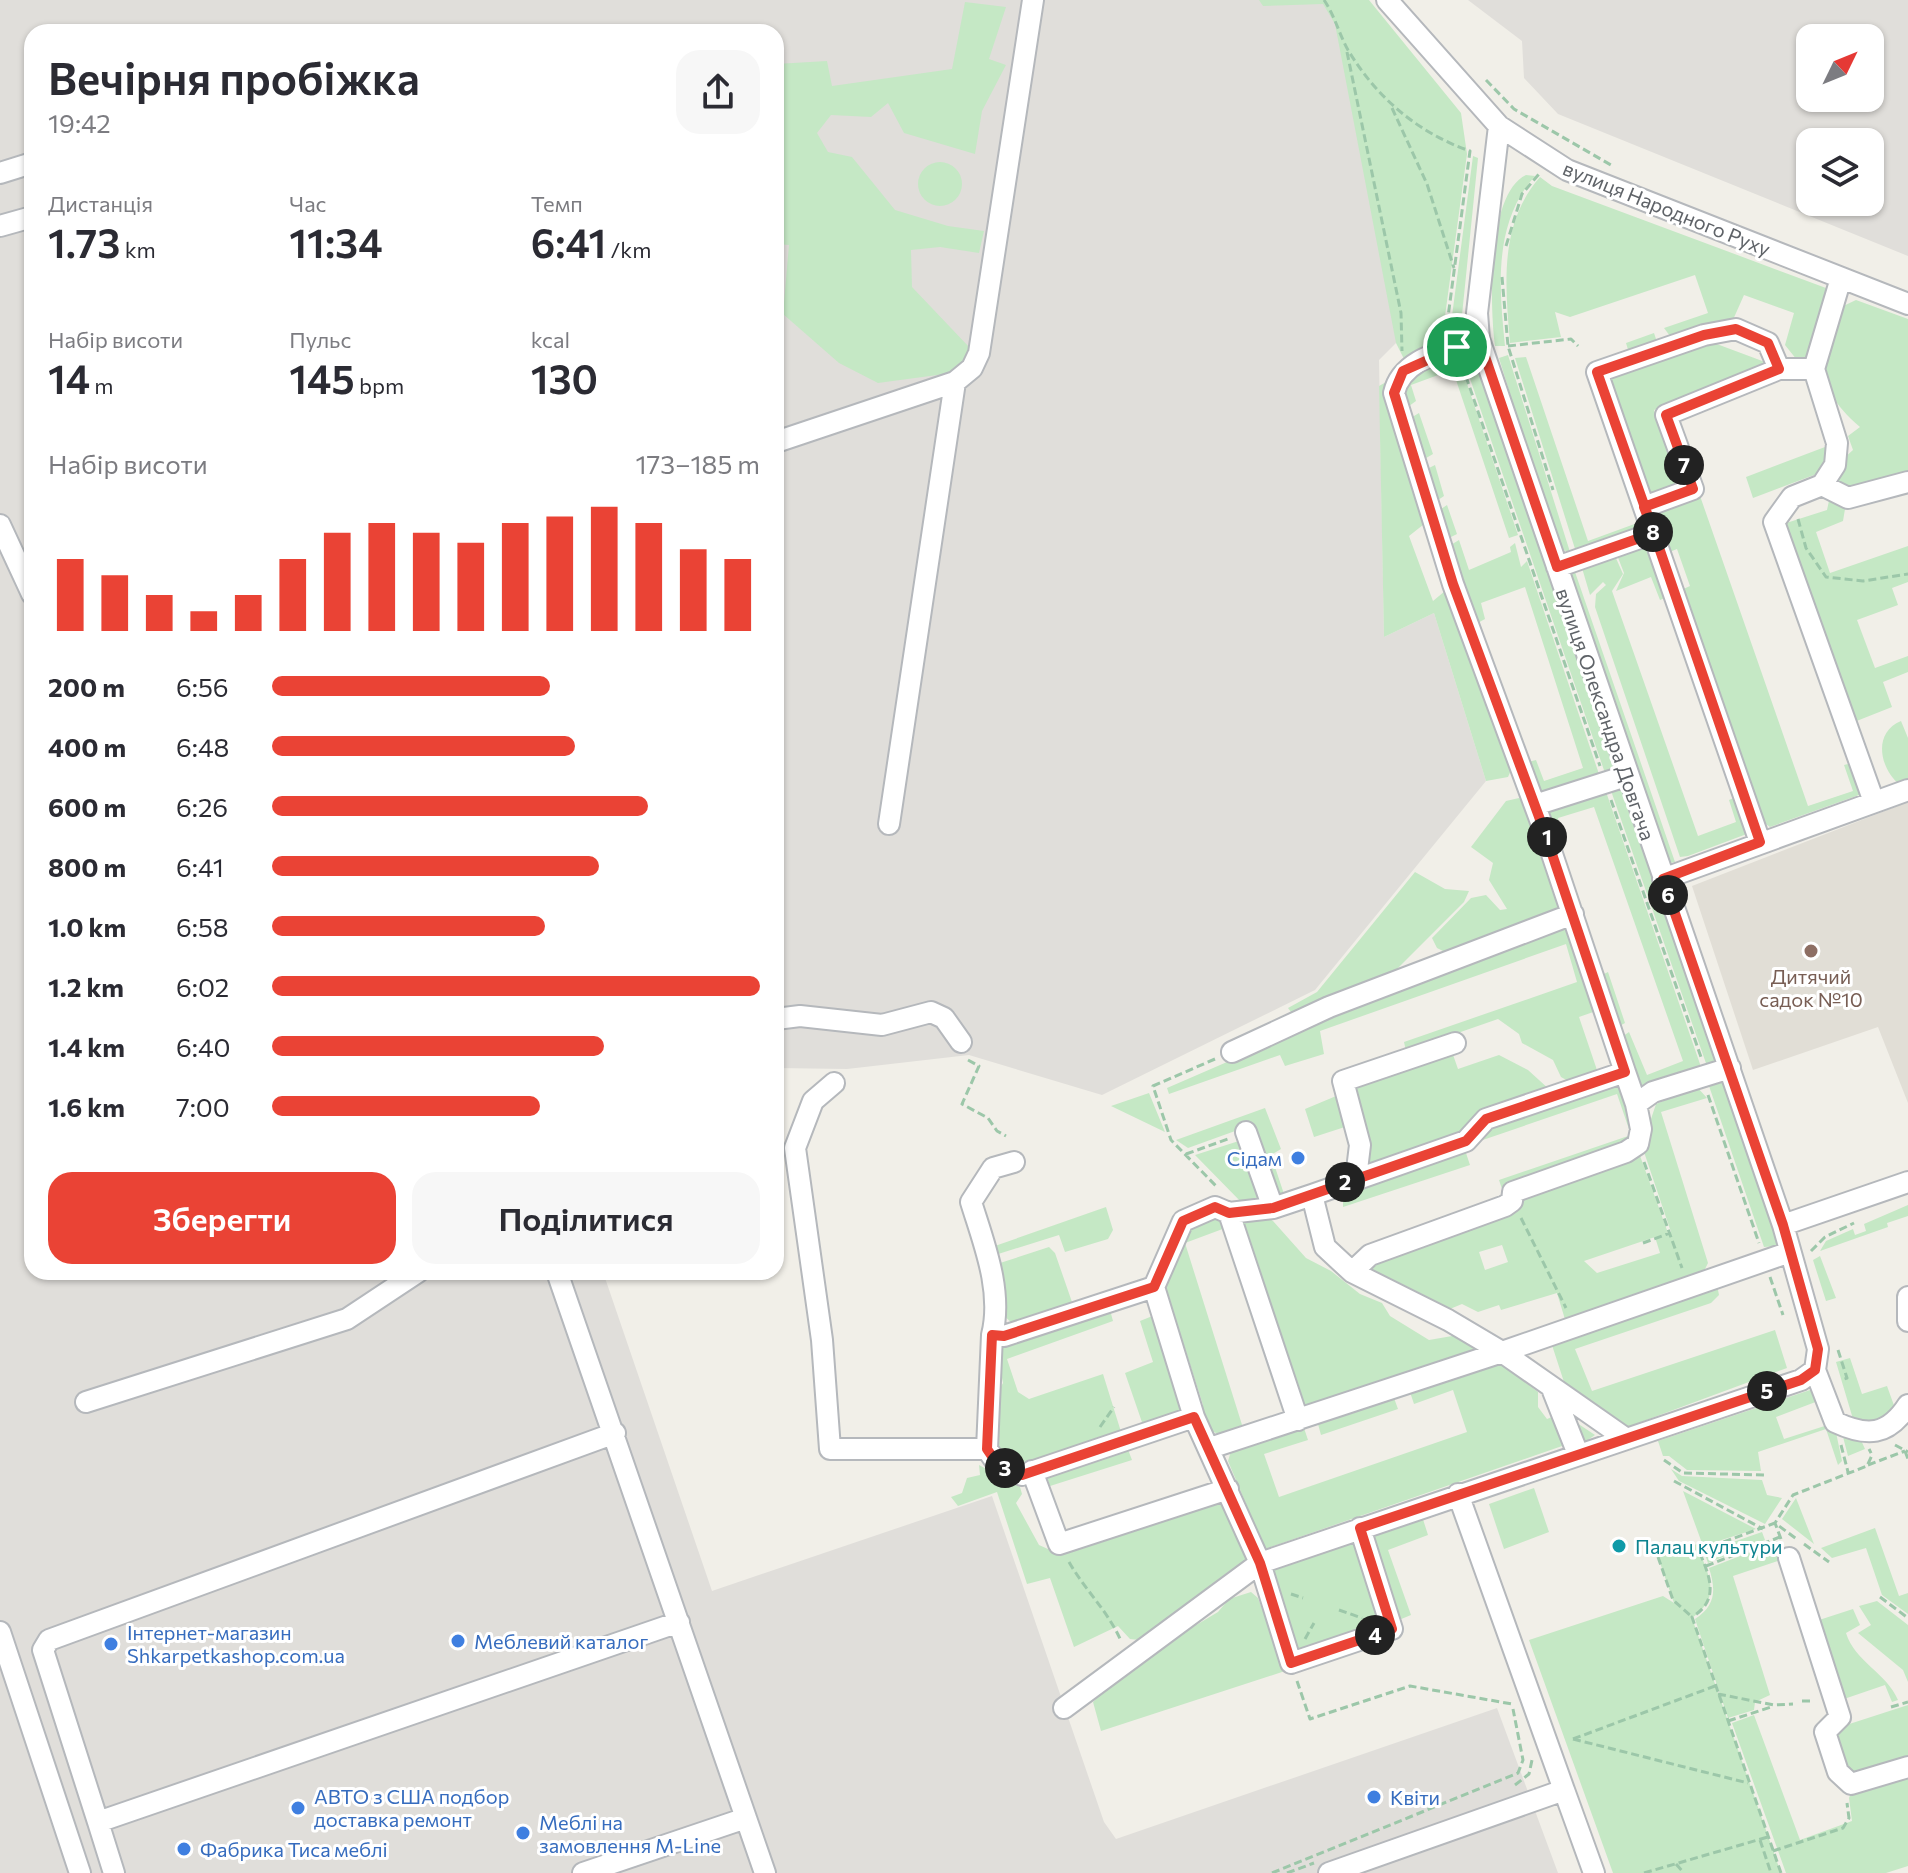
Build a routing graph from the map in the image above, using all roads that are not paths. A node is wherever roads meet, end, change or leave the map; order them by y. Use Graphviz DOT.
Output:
graph roads {
  1 [pos="1033,0"];
  2 [pos="1387,0"];
  3 [pos="1499,126"];
  4 [pos="24,166"];
  5 [pos="0,173"];
  6 [pos="24,219"];
  7 [pos="0,226"];
  8 [pos="1841,278"];
  9 [pos="1908,304"];
  10 [pos="1479,339"];
  11 [pos="1779,369"];
  12 [pos="1814,369"];
  13 [pos="955,382"];
  14 [pos="784,439"];
  15 [pos="1908,482"];
  16 [pos="1822,485"];
  17 [pos="1644,507"];
  18 [pos="0,525"];
  19 [pos="1654,533"];
  20 [pos="1557,567"];
  21 [pos="24,577"];
  22 [pos="1626,776"];
  23 [pos="1908,790"];
  24 [pos="1874,802"];
  25 [pos="1535,805"];
  26 [pos="889,824"];
  27 [pos="1760,842"];
  28 [pos="1663,879"];
  29 [pos="1573,914"];
  30 [pos="784,1018"];
  31 [pos="961,1042"];
  32 [pos="1455,1043"];
  33 [pos="1232,1052"];
  34 [pos="1730,1068"];
  35 [pos="1625,1072"];
  36 [pos="834,1083"];
  37 [pos="1636,1104"];
  38 [pos="1246,1132"];
  39 [pos="1014,1162"];
  40 [pos="1356,1178"];
  41 [pos="1908,1182"];
  42 [pos="1312,1195"];
  43 [pos="1273,1208"];
  44 [pos="1229,1213"];
  45 [pos="1783,1225"];
  46 [pos="1799,1254"];
  47 [pos="1352,1272"];
  48 [pos="406,1280"];
  49 [pos="560,1280"];
  50 [pos="1154,1287"];
  51 [pos="1908,1297"];
  52 [pos="1908,1321"];
  53 [pos="992,1335"];
  54 [pos="1502,1352"];
  55 [pos="1815,1370"];
  56 [pos="1553,1391"];
  57 [pos="86,1402"];
  58 [pos="1908,1405"];
  59 [pos="1194,1417"];
  60 [pos="1298,1420"];
  61 [pos="615,1433"];
  62 [pos="1625,1438"];
  63 [pos="1210,1448"];
  64 [pos="987,1449"];
  65 [pos="1578,1454"];
  66 [pos="1027,1473"];
  67 [pos="1228,1489"];
  68 [pos="1458,1494"];
  69 [pos="1360,1528"];
  70 [pos="1789,1558"];
  71 [pos="1260,1563"];
  72 [pos="679,1622"];
  73 [pos="0,1632"];
  74 [pos="1064,1708"];
  75 [pos="1908,1767"];
  76 [pos="1564,1790"];
  77 [pos="746,1818"];
  78 [pos="98,1822"];
  79 [pos="1380,1865"];
  80 [pos="80,1873"];
  81 [pos="114,1873"];
  82 [pos="583,1873"];
  83 [pos="765,1873"];
  84 [pos="1329,1873"];
  85 [pos="1594,1873"];
  1 -- 13 [label="street"];
  2 -- 3 [label="street, вулиця Народного Руху"];
  3 -- 8 [label="street, вулиця Народного Руху"];
  3 -- 10 [label="street, вулиця Олександра Довгача"];
  4 -- 5 [label="street"];
  6 -- 7 [label="street"];
  8 -- 9 [label="street, вулиця Народного Руху"];
  8 -- 12 [label="street"];
  10 -- 20 [label="street, вулиця Олександра Довгача"];
  10 -- 25 [label="street"];
  11 -- 12 [label="street"];
  11 -- 17 [label="street"];
  11 -- 17 [label="street"];
  12 -- 16 [label="street"];
  13 -- 14 [label="street"];
  13 -- 26 [label="street"];
  15 -- 16 [label="street"];
  16 -- 24 [label="street"];
  17 -- 19 [label="street"];
  18 -- 21 [label="street"];
  19 -- 20 [label="street"];
  19 -- 27 [label="street"];
  20 -- 22 [label="street, вулиця Олександра Довгача"];
  22 -- 25 [label="street"];
  22 -- 28 [label="street, вулиця Олександра Довгача"];
  23 -- 24 [label="street"];
  24 -- 27 [label="street"];
  25 -- 29 [label="street"];
  27 -- 28 [label="street"];
  28 -- 34 [label="street, вулиця Олександра Довгача"];
  29 -- 33 [label="street"];
  29 -- 35 [label="street"];
  30 -- 31 [label="street"];
  32 -- 40 [label="street"];
  34 -- 37 [label="street"];
  34 -- 45 [label="street, вулиця Олександра Довгача"];
  35 -- 37 [label="street"];
  35 -- 40 [label="street"];
  36 -- 64 [label="street"];
  37 -- 47 [label="street"];
  38 -- 43 [label="street"];
  39 -- 53 [label="street"];
  40 -- 42 [label="street"];
  41 -- 45 [label="street"];
  42 -- 43 [label="street"];
  42 -- 47 [label="street"];
  43 -- 44 [label="street"];
  44 -- 50 [label="street"];
  44 -- 60 [label="street"];
  45 -- 46 [label="street, вулиця Олександра Довгача"];
  46 -- 54 [label="street"];
  46 -- 55 [label="street, вулиця Олександра Довгача"];
  47 -- 54 [label="street"];
  48 -- 57 [label="street"];
  49 -- 61 [label="street"];
  50 -- 53 [label="street"];
  50 -- 59 [label="street"];
  51 -- 52 [label="street"];
  53 -- 64 [label="street"];
  54 -- 56 [label="street"];
  54 -- 60 [label="street"];
  55 -- 58 [label="street, вулиця Олександра Довгача"];
  55 -- 62 [label="street"];
  56 -- 62 [label="street"];
  56 -- 65 [label="street"];
  59 -- 63 [label="street"];
  59 -- 66 [label="street"];
  60 -- 63 [label="street"];
  61 -- 72 [label="street"];
  61 -- 78 [label="street"];
  62 -- 65 [label="street"];
  63 -- 67 [label="street"];
  64 -- 66 [label="street"];
  65 -- 68 [label="street"];
  66 -- 67 [label="street"];
  67 -- 71 [label="street"];
  68 -- 69 [label="street"];
  68 -- 76 [label="street"];
  69 -- 71 [label="street"];
  69 -- 71 [label="street"];
  70 -- 75 [label="street"];
  71 -- 74 [label="street"];
  72 -- 77 [label="street"];
  72 -- 78 [label="street"];
  73 -- 80 [label="street"];
  76 -- 79 [label="street"];
  76 -- 85 [label="street"];
  77 -- 82 [label="street"];
  77 -- 83 [label="street"];
  78 -- 81 [label="street"];
  79 -- 84 [label="street"];
}
